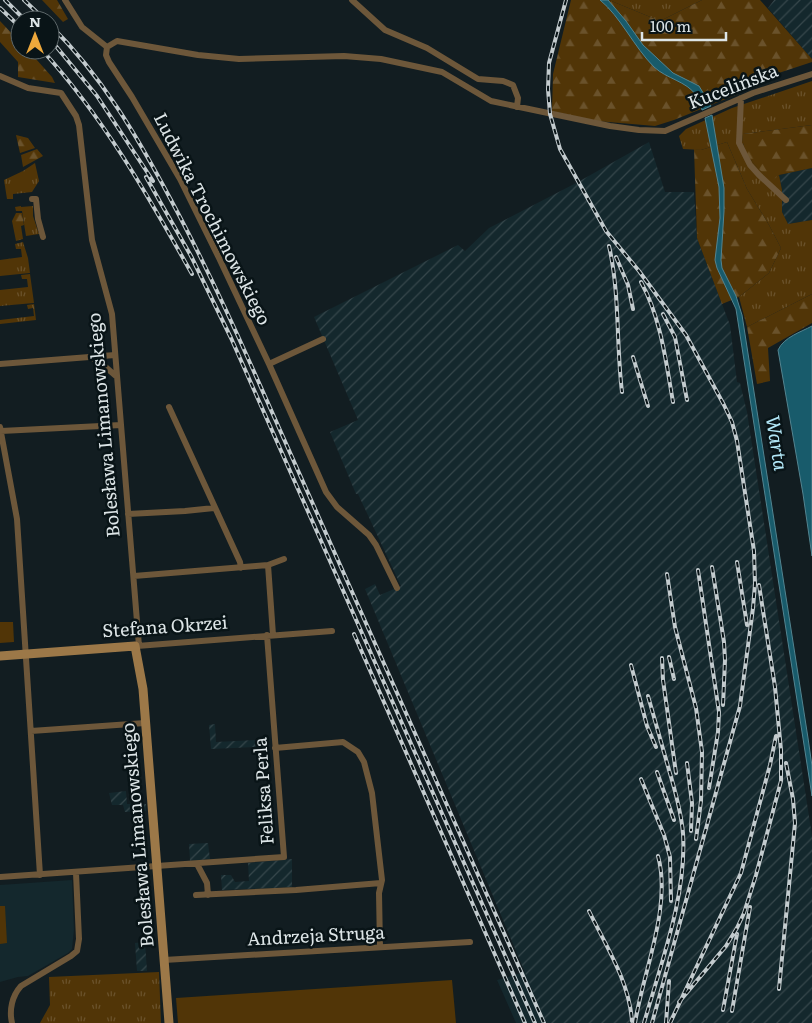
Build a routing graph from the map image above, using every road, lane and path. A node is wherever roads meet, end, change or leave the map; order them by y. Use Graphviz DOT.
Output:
graph roads {
  1 [pos="65,0"];
  2 [pos="352,0"];
  3 [pos="108,47"];
  4 [pos="812,74"];
  5 [pos="0,76"];
  6 [pos="741,98"];
  7 [pos="517,107"];
  8 [pos="32,199"];
  9 [pos="786,200"];
  10 [pos="44,236"];
  11 [pos="323,338"];
  12 [pos="115,355"];
  13 [pos="91,357"];
  14 [pos="0,364"];
  15 [pos="269,364"];
  16 [pos="117,377"];
  17 [pos="168,407"];
  18 [pos="121,425"];
  19 [pos="0,429"];
  20 [pos="214,508"];
  21 [pos="128,514"];
  22 [pos="284,559"];
  23 [pos="268,565"];
  24 [pos="240,568"];
  25 [pos="134,576"];
  26 [pos="397,588"];
  27 [pos="332,632"];
  28 [pos="270,635"];
  29 [pos="137,646"];
  30 [pos="25,654"];
  31 [pos="0,656"];
  32 [pos="145,722"];
  33 [pos="31,731"];
  34 [pos="275,748"];
  35 [pos="197,864"];
  36 [pos="157,867"];
  37 [pos="76,873"];
  38 [pos="40,875"];
  39 [pos="0,878"];
  40 [pos="381,883"];
  41 [pos="196,895"];
  42 [pos="208,895"];
  43 [pos="470,942"];
  44 [pos="380,947"];
  45 [pos="164,960"];
  46 [pos="12,1023"];
  47 [pos="169,1023"];
  1 -- 3 [label="street"];
  2 -- 7 [label="street"];
  3 -- 7 [label="street"];
  3 -- 15 [label="street, Ludwika Trochimowskiego"];
  4 -- 6 [label="street, Kucelińska"];
  5 -- 12 [label="street, Bolesława Limanowskiego"];
  6 -- 7 [label="street, Kucelińska"];
  6 -- 9 [label="street"];
  8 -- 10 [label="street"];
  11 -- 15 [label="street"];
  12 -- 13 [label="street"];
  12 -- 16 [label="street, Bolesława Limanowskiego"];
  13 -- 14 [label="street"];
  13 -- 16 [label="street"];
  15 -- 26 [label="street, Ludwika Trochimowskiego"];
  16 -- 18 [label="street, Bolesława Limanowskiego"];
  17 -- 20 [label="street"];
  18 -- 19 [label="street"];
  18 -- 21 [label="street, Bolesława Limanowskiego"];
  19 -- 30 [label="street"];
  20 -- 21 [label="street"];
  20 -- 24 [label="street"];
  21 -- 25 [label="street, Bolesława Limanowskiego"];
  22 -- 23 [label="street"];
  23 -- 24 [label="street"];
  23 -- 28 [label="street, Feliksa Perla"];
  24 -- 25 [label="street"];
  25 -- 29 [label="street, Bolesława Limanowskiego"];
  27 -- 28 [label="street, Stefana Okrzei"];
  28 -- 29 [label="street, Stefana Okrzei"];
  28 -- 34 [label="street, Feliksa Perla"];
  29 -- 30 [label="street, Stefana Okrzei"];
  29 -- 32 [label="street, Bolesława Limanowskiego"];
  30 -- 31 [label="street, Stefana Okrzei"];
  30 -- 33 [label="street"];
  32 -- 33 [label="street"];
  32 -- 36 [label="street, Bolesława Limanowskiego"];
  33 -- 38 [label="street"];
  34 -- 35 [label="street, Feliksa Perla"];
  34 -- 40 [label="street"];
  35 -- 36 [label="street, Feliksa Perla"];
  35 -- 42 [label="street"];
  36 -- 37 [label="street, Feliksa Perla"];
  36 -- 45 [label="street, Bolesława Limanowskiego"];
  37 -- 38 [label="street, Feliksa Perla"];
  37 -- 46 [label="street"];
  38 -- 39 [label="street, Feliksa Perla"];
  40 -- 42 [label="street"];
  40 -- 44 [label="street"];
  41 -- 42 [label="street"];
  43 -- 44 [label="street, Andrzeja Struga"];
  44 -- 45 [label="street, Andrzeja Struga"];
  45 -- 47 [label="street, Bolesława Limanowskiego"];
}
